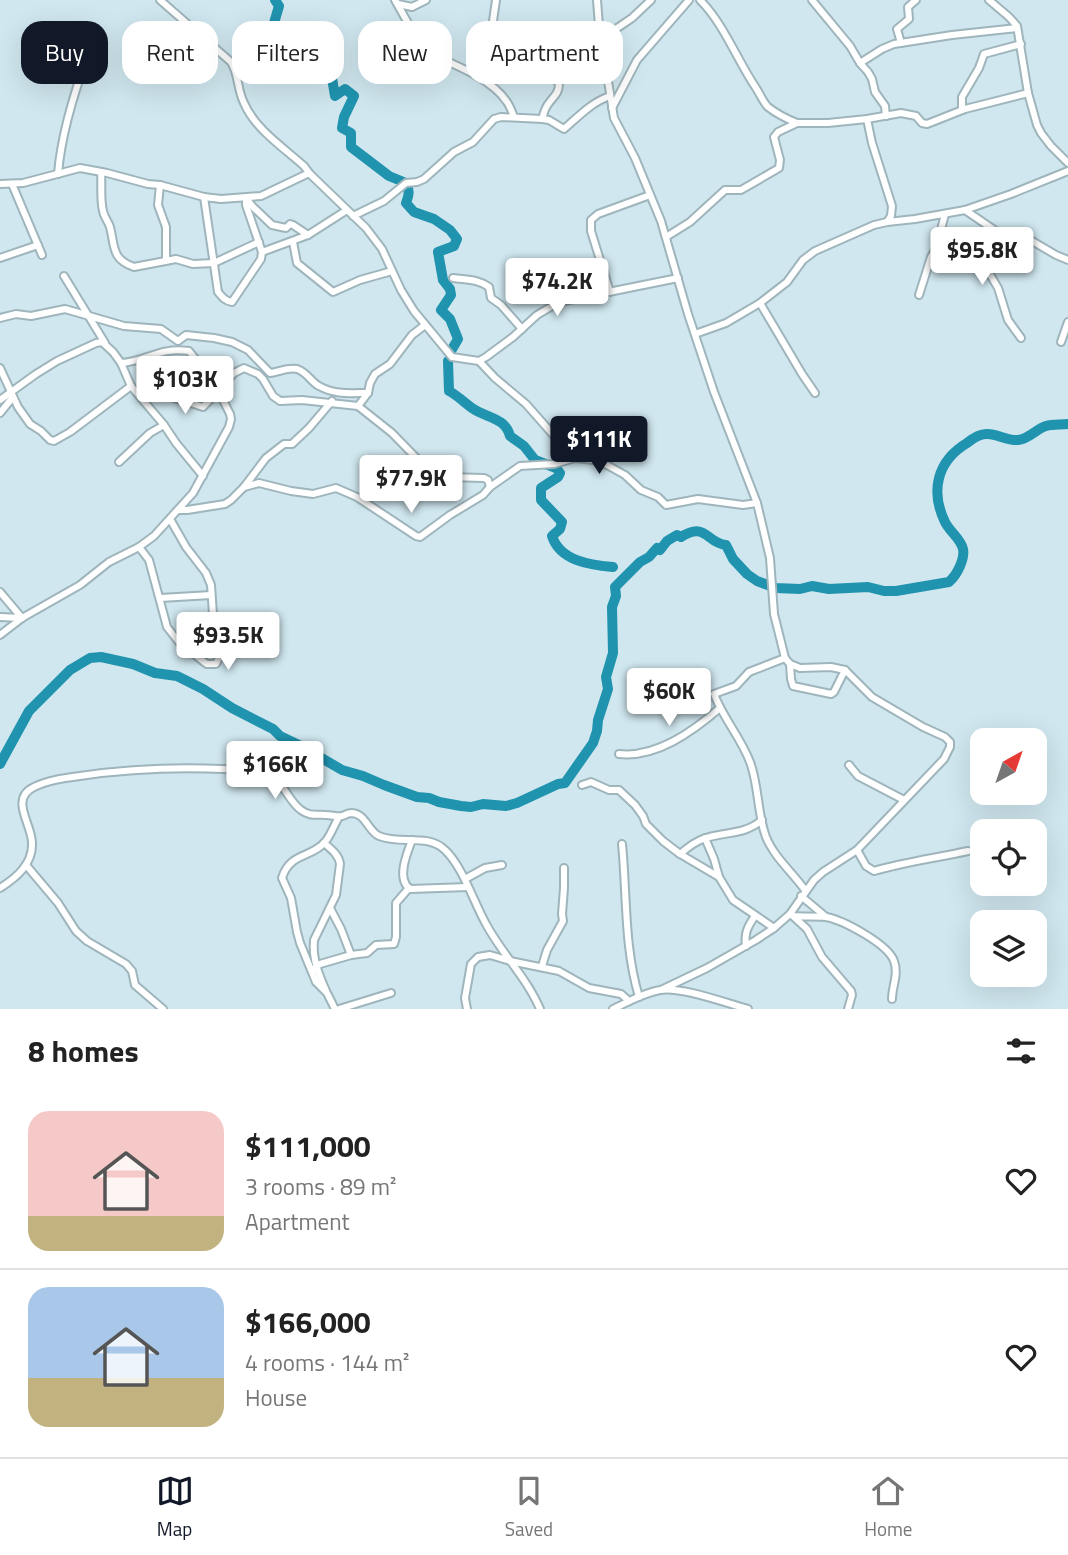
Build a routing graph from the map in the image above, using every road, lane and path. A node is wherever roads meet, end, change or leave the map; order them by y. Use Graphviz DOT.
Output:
graph roads {
  1 [pos="160,0"];
  2 [pos="426,0"];
  3 [pos="495,0"];
  4 [pos="597,0"];
  5 [pos="651,0"];
  6 [pos="689,0"];
  7 [pos="699,0"];
  8 [pos="812,0"];
  9 [pos="916,0"];
  10 [pos="989,0"];
  11 [pos="396,2"];
  12 [pos="599,21"];
  13 [pos="623,24"];
  14 [pos="1017,28"];
  15 [pos="901,43"];
  16 [pos="1021,44"];
  17 [pos="860,63"];
  18 [pos="78,84"];
  19 [pos="608,84"];
  20 [pos="1028,93"];
  21 [pos="610,96"];
  22 [pos="612,108"];
  23 [pos="962,110"];
  24 [pos="886,116"];
  25 [pos="514,117"];
  26 [pos="542,119"];
  27 [pos="867,119"];
  28 [pos="797,123"];
  29 [pos="1068,163"];
  30 [pos="101,172"];
  31 [pos="1064,173"];
  32 [pos="58,174"];
  33 [pos="310,174"];
  34 [pos="0,184"];
  35 [pos="12,184"];
  36 [pos="160,185"];
  37 [pos="650,195"];
  38 [pos="204,197"];
  39 [pos="246,198"];
  40 [pos="965,209"];
  41 [pos="350,213"];
  42 [pos="945,214"];
  43 [pos="887,222"];
  44 [pos="940,234"];
  45 [pos="308,235"];
  46 [pos="666,237"];
  47 [pos="258,242"];
  48 [pos="292,242"];
  49 [pos="37,245"];
  50 [pos="262,252"];
  51 [pos="43,255"];
  52 [pos="0,258"];
  53 [pos="166,260"];
  54 [pos="1068,260"];
  55 [pos="214,263"];
  56 [pos="393,271"];
  57 [pos="64,276"];
  58 [pos="453,278"];
  59 [pos="678,278"];
  60 [pos="610,292"];
  61 [pos="919,295"];
  62 [pos="760,303"];
  63 [pos="88,317"];
  64 [pos="0,318"];
  65 [pos="1068,321"];
  66 [pos="425,325"];
  67 [pos="522,330"];
  68 [pos="695,334"];
  69 [pos="1021,338"];
  70 [pos="1061,342"];
  71 [pos="105,343"];
  72 [pos="479,361"];
  73 [pos="121,363"];
  74 [pos="0,368"];
  75 [pos="131,386"];
  76 [pos="218,390"];
  77 [pos="136,392"];
  78 [pos="368,393"];
  79 [pos="815,393"];
  80 [pos="337,394"];
  81 [pos="12,395"];
  82 [pos="0,400"];
  83 [pos="331,403"];
  84 [pos="358,406"];
  85 [pos="0,413"];
  86 [pos="164,425"];
  87 [pos="575,458"];
  88 [pos="119,462"];
  89 [pos="203,476"];
  90 [pos="244,487"];
  91 [pos="490,487"];
  92 [pos="757,503"];
  93 [pos="178,510"];
  94 [pos="170,519"];
  95 [pos="139,547"];
  96 [pos="0,592"];
  97 [pos="211,595"];
  98 [pos="160,598"];
  99 [pos="0,617"];
  100 [pos="22,618"];
  101 [pos="0,635"];
  102 [pos="788,661"];
  103 [pos="845,670"];
  104 [pos="720,708"];
  105 [pos="619,754"];
  106 [pos="849,765"];
  107 [pos="582,785"];
  108 [pos="905,800"];
  109 [pos="339,817"];
  110 [pos="762,820"];
  111 [pos="705,838"];
  112 [pos="412,840"];
  113 [pos="324,843"];
  114 [pos="622,844"];
  115 [pos="857,850"];
  116 [pos="968,851"];
  117 [pos="680,854"];
  118 [pos="26,865"];
  119 [pos="502,865"];
  120 [pos="564,868"];
  121 [pos="719,877"];
  122 [pos="464,879"];
  123 [pos="468,887"];
  124 [pos="0,888"];
  125 [pos="409,888"];
  126 [pos="803,893"];
  127 [pos="330,908"];
  128 [pos="791,915"];
  129 [pos="755,916"];
  130 [pos="825,917"];
  131 [pos="774,928"];
  132 [pos="746,946"];
  133 [pos="351,955"];
  134 [pos="510,961"];
  135 [pos="542,966"];
  136 [pos="314,968"];
  137 [pos="663,989"];
  138 [pos="391,993"];
  139 [pos="639,997"];
  140 [pos="892,999"];
  141 [pos="629,1001"];
  142 [pos="616,1008"];
  143 [pos="163,1009"];
  144 [pos="337,1009"];
  145 [pos="467,1009"];
  146 [pos="540,1009"];
  147 [pos="748,1009"];
  148 [pos="848,1009"];
  1 -- 33 [label="street"];
  2 -- 11 [label="street"];
  3 -- 26 [label="street"];
  4 -- 12 [label="street"];
  5 -- 13 [label="street"];
  6 -- 22 [label="street"];
  7 -- 28 [label="street"];
  8 -- 17 [label="street"];
  9 -- 15 [label="street"];
  10 -- 14 [label="street"];
  11 -- 25 [label="street"];
  14 -- 15 [label="street"];
  14 -- 16 [label="street"];
  15 -- 17 [label="street"];
  16 -- 20 [label="street"];
  16 -- 23 [label="street"];
  17 -- 24 [label="street"];
  18 -- 32 [label="street"];
  19 -- 21 [label="street"];
  20 -- 23 [label="street"];
  20 -- 29 [label="street"];
  21 -- 22 [label="street"];
  21 -- 26 [label="street"];
  22 -- 37 [label="street"];
  23 -- 24 [label="street"];
  24 -- 27 [label="street"];
  25 -- 26 [label="street"];
  25 -- 41 [label="street"];
  27 -- 28 [label="street"];
  27 -- 43 [label="street"];
  28 -- 46 [label="street"];
  29 -- 31 [label="street"];
  30 -- 32 [label="street"];
  30 -- 36 [label="street"];
  30 -- 53 [label="street"];
  31 -- 40 [label="street"];
  32 -- 35 [label="street"];
  33 -- 39 [label="street"];
  33 -- 41 [label="street"];
  34 -- 35 [label="street"];
  35 -- 49 [label="street"];
  36 -- 38 [label="street"];
  36 -- 53 [label="street"];
  37 -- 46 [label="street"];
  37 -- 60 [label="street"];
  38 -- 39 [label="street"];
  38 -- 55 [label="street"];
  39 -- 45 [label="street"];
  39 -- 47 [label="street"];
  40 -- 42 [label="street"];
  40 -- 54 [label="street"];
  41 -- 45 [label="street"];
  41 -- 56 [label="street"];
  42 -- 43 [label="street"];
  42 -- 44 [label="street"];
  43 -- 62 [label="street"];
  44 -- 61 [label="street"];
  44 -- 69 [label="street"];
  45 -- 48 [label="street"];
  46 -- 59 [label="street"];
  47 -- 50 [label="street"];
  47 -- 55 [label="street"];
  48 -- 50 [label="street"];
  48 -- 56 [label="street"];
  49 -- 51 [label="street"];
  49 -- 52 [label="street"];
  50 -- 55 [label="street"];
  53 -- 55 [label="street"];
  56 -- 66 [label="street"];
  57 -- 63 [label="street"];
  58 -- 67 [label="street"];
  59 -- 60 [label="street"];
  59 -- 68 [label="street"];
  60 -- 67 [label="street"];
  62 -- 68 [label="street"];
  62 -- 79 [label="street"];
  63 -- 64 [label="street"];
  63 -- 71 [label="street"];
  63 -- 80 [label="street"];
  65 -- 70 [label="street"];
  66 -- 72 [label="street"];
  66 -- 78 [label="street"];
  67 -- 72 [label="street"];
  68 -- 92 [label="street"];
  71 -- 73 [label="street"];
  71 -- 81 [label="street"];
  72 -- 87 [label="street"];
  73 -- 75 [label="street"];
  73 -- 76 [label="street"];
  74 -- 81 [label="street"];
  75 -- 77 [label="street"];
  75 -- 81 [label="street"];
  76 -- 77 [label="street"];
  76 -- 83 [label="street"];
  76 -- 89 [label="street"];
  77 -- 86 [label="street"];
  78 -- 80 [label="street"];
  78 -- 84 [label="street"];
  80 -- 83 [label="street"];
  81 -- 82 [label="street"];
  81 -- 85 [label="street"];
  83 -- 84 [label="street"];
  83 -- 90 [label="street"];
  84 -- 91 [label="street"];
  86 -- 88 [label="street"];
  86 -- 89 [label="street"];
  87 -- 91 [label="street"];
  87 -- 92 [label="street"];
  89 -- 93 [label="street"];
  90 -- 91 [label="street"];
  90 -- 93 [label="street"];
  92 -- 102 [label="street"];
  93 -- 94 [label="street"];
  94 -- 95 [label="street"];
  94 -- 97 [label="street"];
  95 -- 98 [label="street"];
  95 -- 100 [label="street"];
  96 -- 100 [label="street"];
  97 -- 98 [label="street"];
  97 -- 98 [label="street"];
  99 -- 100 [label="street"];
  100 -- 101 [label="street"];
  102 -- 103 [label="street"];
  102 -- 103 [label="street"];
  102 -- 104 [label="street"];
  103 -- 108 [label="street"];
  104 -- 105 [label="street"];
  104 -- 110 [label="street"];
  106 -- 108 [label="street"];
  107 -- 117 [label="street"];
  108 -- 115 [label="street"];
  109 -- 112 [label="street"];
  109 -- 113 [label="street"];
  109 -- 118 [label="street"];
  110 -- 111 [label="street"];
  110 -- 126 [label="street"];
  111 -- 117 [label="street"];
  111 -- 121 [label="street"];
  112 -- 122 [label="street"];
  112 -- 125 [label="street"];
  113 -- 127 [label="street"];
  113 -- 136 [label="street"];
  114 -- 139 [label="street"];
  115 -- 116 [label="street"];
  115 -- 126 [label="street"];
  117 -- 121 [label="street"];
  118 -- 124 [label="street"];
  118 -- 143 [label="street"];
  119 -- 122 [label="street"];
  120 -- 135 [label="street"];
  121 -- 129 [label="street"];
  122 -- 123 [label="street"];
  123 -- 125 [label="street"];
  123 -- 134 [label="street"];
  125 -- 133 [label="street"];
  126 -- 128 [label="street"];
  126 -- 130 [label="street"];
  127 -- 133 [label="street"];
  127 -- 136 [label="street"];
  128 -- 130 [label="street"];
  128 -- 131 [label="street"];
  128 -- 148 [label="street"];
  129 -- 131 [label="street"];
  129 -- 132 [label="street"];
  130 -- 140 [label="street"];
  131 -- 132 [label="street"];
  132 -- 137 [label="street"];
  133 -- 136 [label="street"];
  134 -- 135 [label="street"];
  134 -- 145 [label="street"];
  134 -- 146 [label="street"];
  135 -- 141 [label="street"];
  136 -- 144 [label="street"];
  137 -- 139 [label="street"];
  137 -- 147 [label="street"];
  138 -- 144 [label="street"];
  139 -- 141 [label="street"];
  141 -- 142 [label="street"];
}
